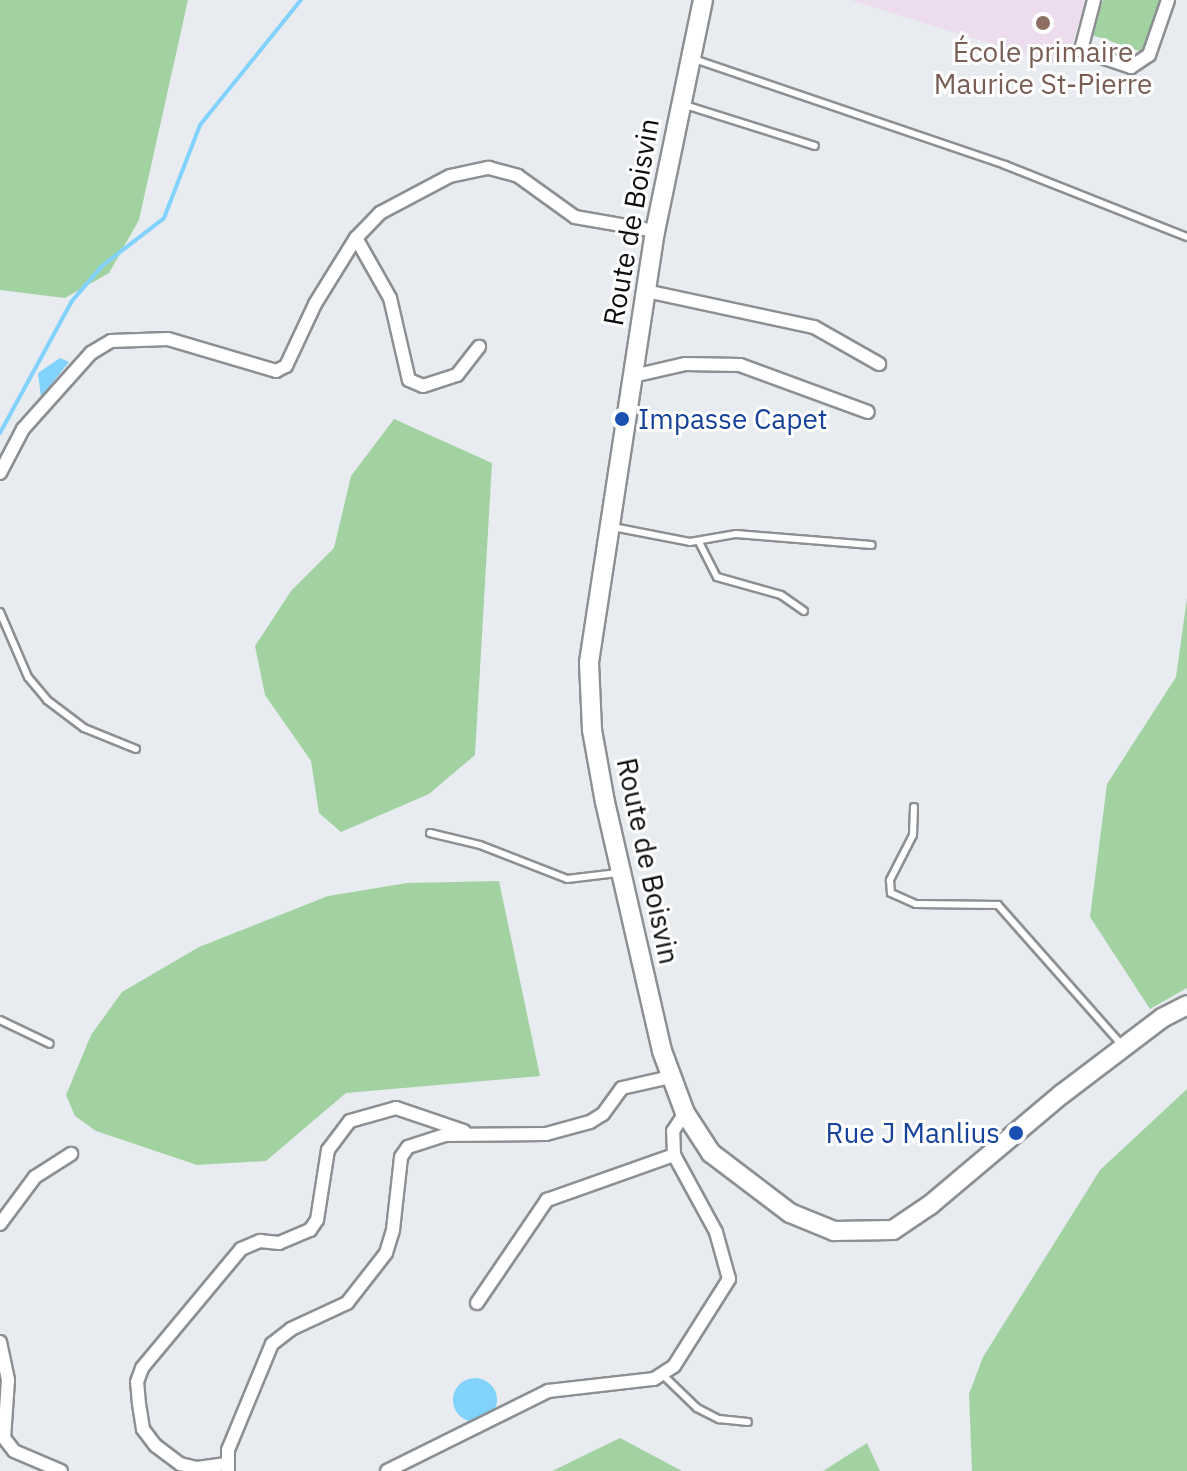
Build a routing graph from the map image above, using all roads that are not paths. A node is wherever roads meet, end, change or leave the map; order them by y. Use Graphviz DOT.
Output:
graph roads {
  1 [pos="703,0"];
  2 [pos="1094,0"];
  3 [pos="1168,0"];
  4 [pos="691,57"];
  5 [pos="681,104"];
  6 [pos="815,146"];
  7 [pos="655,231"];
  8 [pos="1187,237"];
  9 [pos="356,238"];
  10 [pos="646,291"];
  11 [pos="479,347"];
  12 [pos="879,364"];
  13 [pos="633,376"];
  14 [pos="868,412"];
  15 [pos="0,473"];
  16 [pos="610,526"];
  17 [pos="699,542"];
  18 [pos="872,545"];
  19 [pos="804,611"];
  20 [pos="0,612"];
  21 [pos="136,749"];
  22 [pos="914,807"];
  23 [pos="430,833"];
  24 [pos="623,872"];
  25 [pos="1187,1005"];
  26 [pos="0,1020"];
  27 [pos="50,1044"];
  28 [pos="1123,1047"];
  29 [pos="670,1077"];
  30 [pos="685,1113"];
  31 [pos="474,1135"];
  32 [pos="71,1154"];
  33 [pos="674,1155"];
  34 [pos="0,1224"];
  35 [pos="477,1303"];
  36 [pos="0,1342"];
  37 [pos="664,1376"];
  38 [pos="748,1422"];
  39 [pos="227,1467"];
  40 [pos="61,1471"];
  41 [pos="387,1471"];
  1 -- 4 [label="main road, Route de Boisvin"];
  2 -- 3 [label="street"];
  4 -- 5 [label="main road, Route de Boisvin"];
  4 -- 8 [label="lane"];
  5 -- 6 [label="lane"];
  5 -- 7 [label="main road, Route de Boisvin"];
  7 -- 9 [label="street"];
  7 -- 10 [label="main road, Route de Boisvin"];
  9 -- 11 [label="street"];
  9 -- 15 [label="street"];
  10 -- 12 [label="street"];
  10 -- 13 [label="main road, Route de Boisvin"];
  13 -- 14 [label="street"];
  13 -- 16 [label="main road, Route de Boisvin"];
  16 -- 17 [label="lane"];
  16 -- 24 [label="main road, Route de Boisvin"];
  17 -- 18 [label="lane"];
  17 -- 19 [label="lane"];
  20 -- 21 [label="lane"];
  22 -- 28 [label="lane"];
  23 -- 24 [label="lane"];
  24 -- 29 [label="main road, Route de Boisvin"];
  25 -- 28 [label="main road, Route de Boisvin"];
  26 -- 27 [label="lane"];
  28 -- 30 [label="main road, Route de Boisvin"];
  29 -- 30 [label="main road, Route de Boisvin"];
  29 -- 31 [label="street"];
  30 -- 33 [label="street"];
  31 -- 39 [label="street"];
  31 -- 39 [label="street"];
  32 -- 34 [label="street"];
  33 -- 35 [label="street"];
  33 -- 37 [label="street"];
  36 -- 40 [label="street"];
  37 -- 38 [label="lane"];
  37 -- 41 [label="street"];
}
